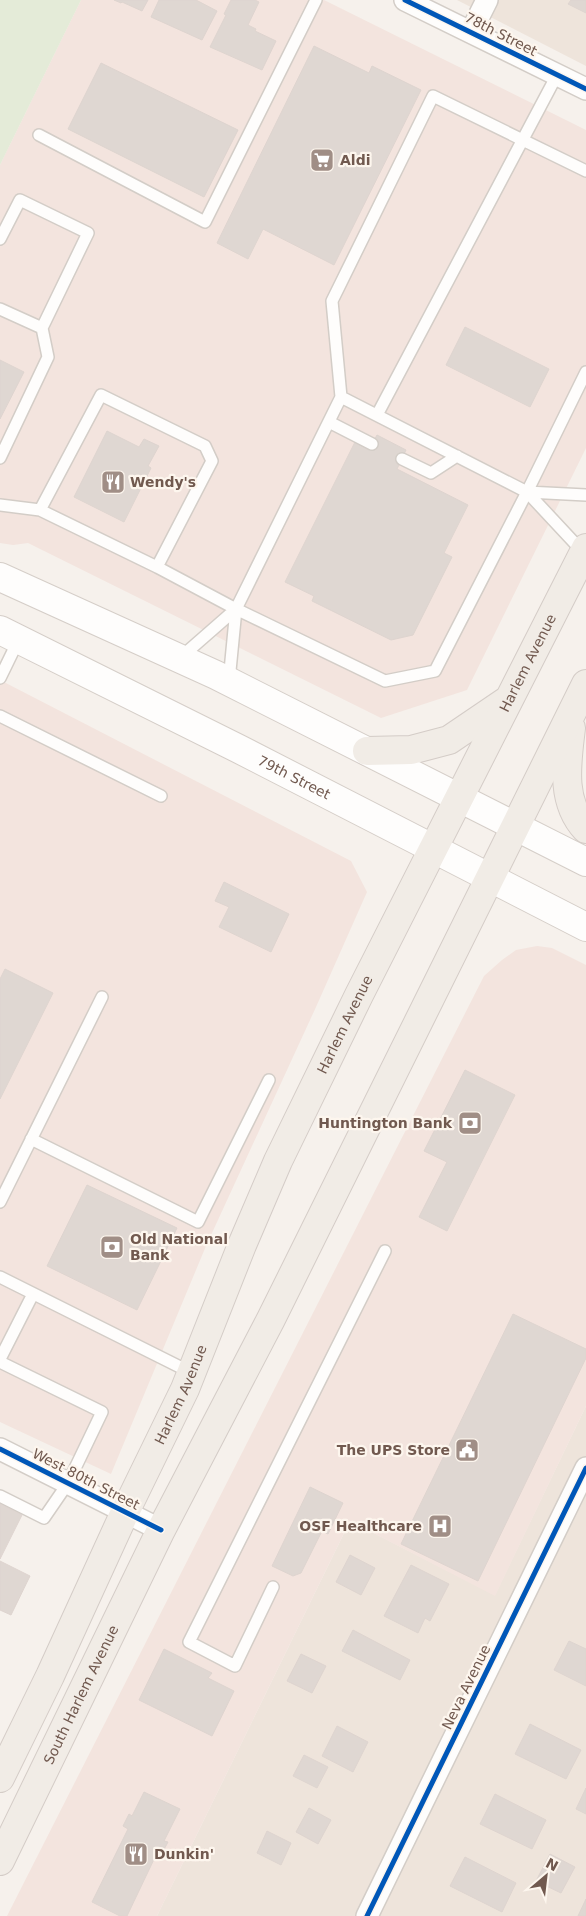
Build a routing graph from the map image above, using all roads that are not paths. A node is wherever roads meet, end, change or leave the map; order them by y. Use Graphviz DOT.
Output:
graph roads {
  1 [pos="316,0"];
  2 [pos="405,0"];
  3 [pos="487,0"];
  4 [pos="471,32"];
  5 [pos="557,75"];
  6 [pos="586,89"];
  7 [pos="39,135"];
  8 [pos="523,139"];
  9 [pos="586,171"];
  10 [pos="0,239"];
  11 [pos="0,309"];
  12 [pos="42,328"];
  13 [pos="586,372"];
  14 [pos="341,397"];
  15 [pos="377,415"];
  16 [pos="329,422"];
  17 [pos="372,444"];
  18 [pos="457,456"];
  19 [pos="0,458"];
  20 [pos="402,459"];
  21 [pos="527,492"];
  22 [pos="586,495"];
  23 [pos="0,505"];
  24 [pos="40,510"];
  25 [pos="585,550"];
  26 [pos="157,567"];
  27 [pos="0,577"];
  28 [pos="236,609"];
  29 [pos="10,635"];
  30 [pos="180,658"];
  31 [pos="0,678"];
  32 [pos="229,681"];
  33 [pos="586,684"];
  34 [pos="509,700"];
  35 [pos="572,711"];
  36 [pos="0,716"];
  37 [pos="367,751"];
  38 [pos="161,796"];
  39 [pos="459,797"];
  40 [pos="516,827"];
  41 [pos="586,829"];
  42 [pos="433,848"];
  43 [pos="586,862"];
  44 [pos="490,878"];
  45 [pos="586,927"];
  46 [pos="102,996"];
  47 [pos="269,1080"];
  48 [pos="31,1139"];
  49 [pos="0,1202"];
  50 [pos="385,1251"];
  51 [pos="0,1277"];
  52 [pos="33,1294"];
  53 [pos="0,1360"];
  54 [pos="192,1374"];
  55 [pos="0,1449"];
  56 [pos="586,1468"];
  57 [pos="68,1483"];
  58 [pos="0,1496"];
  59 [pos="125,1512"];
  60 [pos="161,1530"];
  61 [pos="274,1587"];
  62 [pos="0,1778"];
  63 [pos="0,1861"];
  64 [pos="367,1916"];
  1 -- 7 [label="lane"];
  2 -- 4 [label="street, 78th Street"];
  3 -- 4 [label="street"];
  4 -- 5 [label="street, 78th Street"];
  5 -- 6 [label="street, 78th Street"];
  5 -- 8 [label="lane"];
  8 -- 9 [label="lane"];
  8 -- 14 [label="lane"];
  8 -- 15 [label="lane"];
  10 -- 12 [label="lane"];
  11 -- 12 [label="lane"];
  12 -- 19 [label="lane"];
  13 -- 21 [label="lane"];
  14 -- 15 [label="lane"];
  14 -- 16 [label="lane"];
  15 -- 18 [label="lane"];
  16 -- 17 [label="lane"];
  16 -- 28 [label="lane"];
  18 -- 20 [label="lane"];
  18 -- 21 [label="lane"];
  21 -- 22 [label="lane"];
  21 -- 25 [label="lane"];
  21 -- 28 [label="lane"];
  23 -- 24 [label="lane"];
  24 -- 26 [label="lane"];
  24 -- 26 [label="lane"];
  25 -- 34 [label="main road, Harlem Avenue"];
  26 -- 28 [label="lane"];
  27 -- 30 [label="main road"];
  28 -- 30 [label="lane"];
  28 -- 32 [label="lane"];
  29 -- 31 [label="lane"];
  29 -- 42 [label="main road, 79th Street"];
  30 -- 32 [label="main road"];
  32 -- 37 [label="main road"];
  33 -- 35 [label="main road"];
  34 -- 37 [label="main road"];
  34 -- 39 [label="main road, Harlem Avenue"];
  35 -- 40 [label="main road"];
  35 -- 41 [label="main road"];
  36 -- 38 [label="lane"];
  37 -- 39 [label="main road"];
  39 -- 40 [label="main road"];
  39 -- 42 [label="main road, Harlem Avenue"];
  40 -- 43 [label="main road"];
  40 -- 44 [label="main road"];
  42 -- 44 [label="main road, 79th Street"];
  42 -- 54 [label="main road, Harlem Avenue"];
  44 -- 45 [label="main road, 79th Street"];
  44 -- 60 [label="main road"];
  46 -- 48 [label="lane"];
  47 -- 48 [label="lane"];
  48 -- 49 [label="lane"];
  50 -- 61 [label="lane"];
  51 -- 52 [label="lane"];
  52 -- 53 [label="lane"];
  52 -- 54 [label="lane"];
  53 -- 57 [label="lane"];
  54 -- 59 [label="main road, Harlem Avenue"];
  55 -- 57 [label="street, West 80th Street"];
  56 -- 64 [label="street, Neva Avenue"];
  57 -- 58 [label="lane"];
  57 -- 59 [label="street, West 80th Street"];
  59 -- 60 [label="street, West 80th Street"];
  59 -- 62 [label="main road"];
  60 -- 63 [label="main road, South Harlem Avenue"];
}
